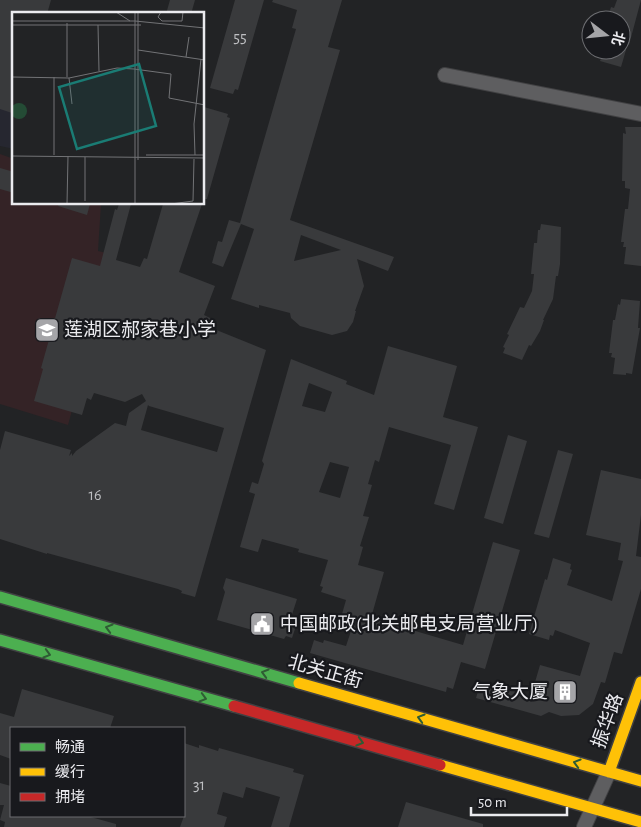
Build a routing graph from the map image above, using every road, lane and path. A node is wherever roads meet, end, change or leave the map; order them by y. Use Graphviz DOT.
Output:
graph roads {
  1 [pos="445,76"];
  2 [pos="641,114"];
  3 [pos="0,597"];
  4 [pos="0,640"];
  5 [pos="641,682"];
  6 [pos="609,772"];
  7 [pos="641,781"];
  8 [pos="592,808"];
  9 [pos="641,822"];
  10 [pos="584,827"];
  1 -- 2 [label="street"];
  6 -- 3 [label="main road, 北关正街, one-way"];
  4 -- 8 [label="main road, one-way"];
  5 -- 6 [label="main road, 振华路"];
  6 -- 7 [label="main road, 北关正街"];
  6 -- 8 [label="street"];
  8 -- 9 [label="main road"];
  8 -- 10 [label="street"];
}
